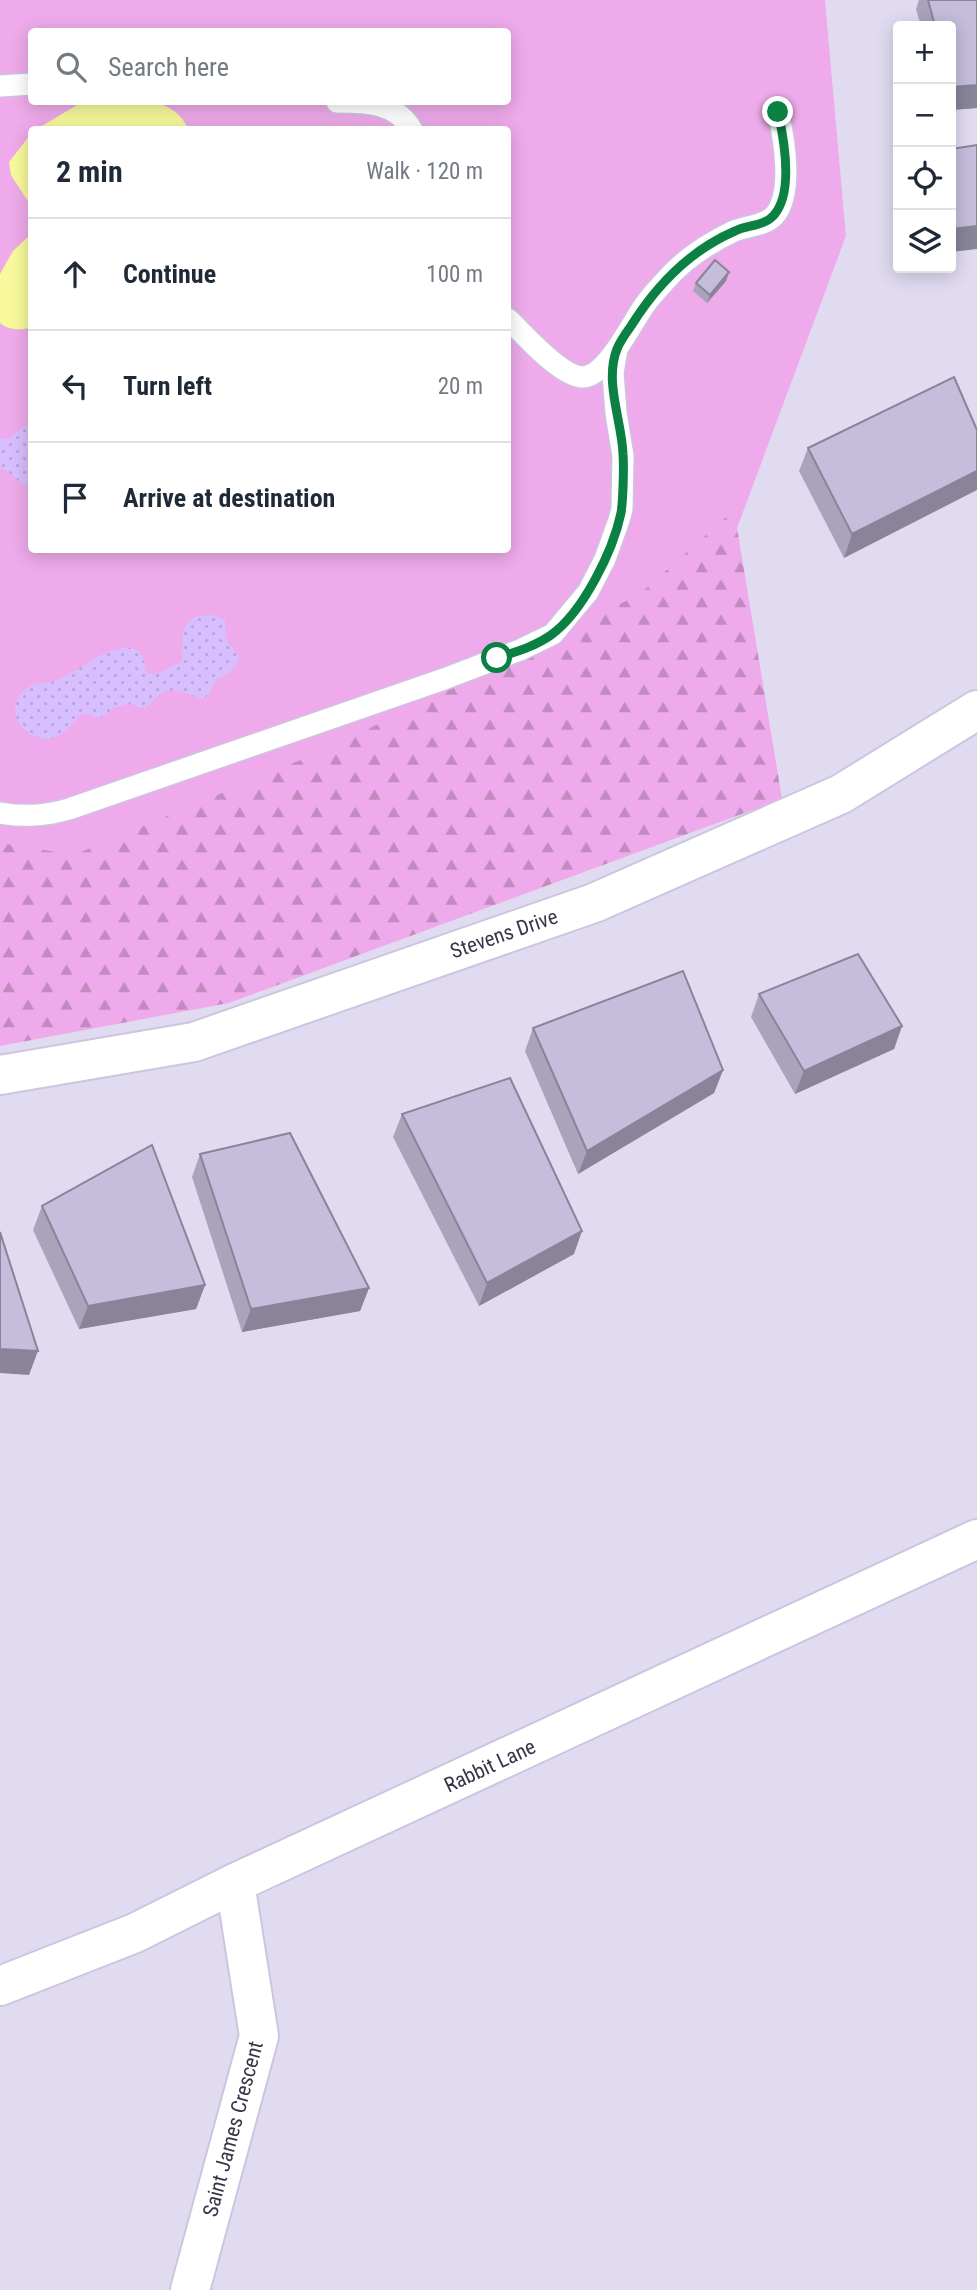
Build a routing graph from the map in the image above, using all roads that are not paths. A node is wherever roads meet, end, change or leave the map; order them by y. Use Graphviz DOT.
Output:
graph roads {
  1 [pos="28,84"];
  2 [pos="0,86"];
  3 [pos="375,105"];
  4 [pos="778,112"];
  5 [pos="410,126"];
  6 [pos="511,322"];
  7 [pos="617,349"];
  8 [pos="977,710"];
  9 [pos="0,813"];
  10 [pos="0,1075"];
  11 [pos="977,1539"];
  12 [pos="235,1883"];
  13 [pos="0,1986"];
  14 [pos="190,2290"];
  1 -- 2 [label="lane"];
  3 -- 5 [label="lane"];
  4 -- 7 [label="lane"];
  6 -- 7 [label="lane"];
  7 -- 9 [label="lane"];
  8 -- 10 [label="street, Stevens Drive"];
  11 -- 12 [label="street, Rabbit Lane"];
  12 -- 13 [label="street, Rabbit Lane"];
  12 -- 14 [label="street, Saint James Crescent"];
}
